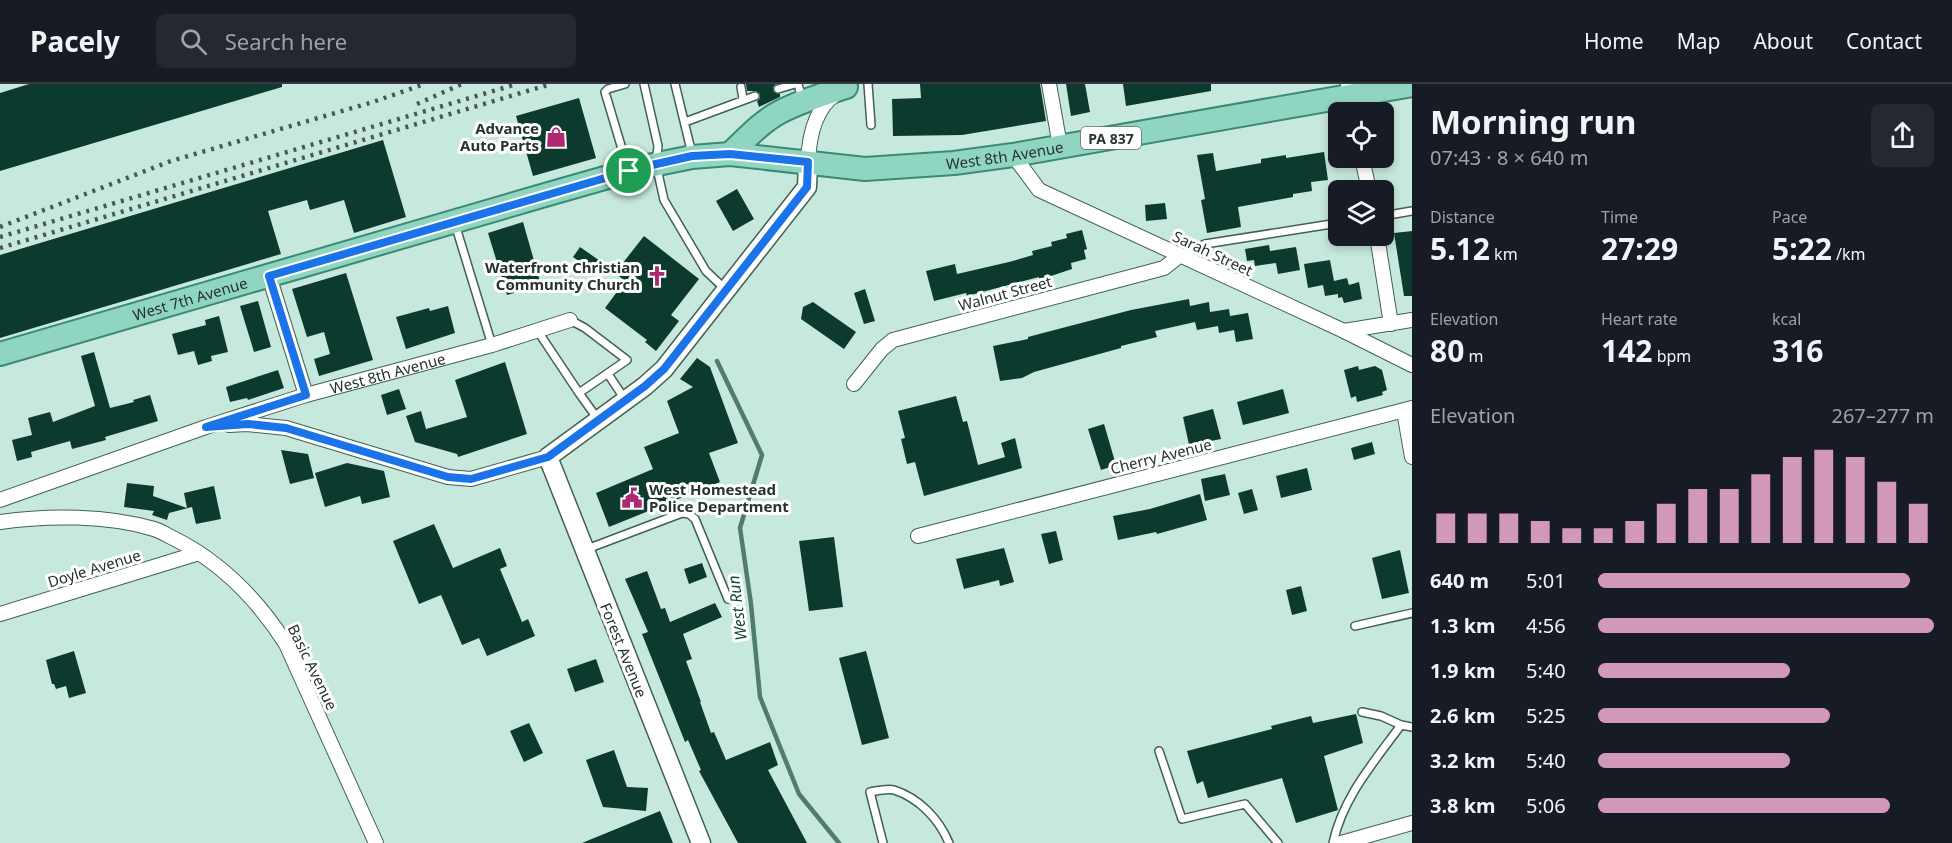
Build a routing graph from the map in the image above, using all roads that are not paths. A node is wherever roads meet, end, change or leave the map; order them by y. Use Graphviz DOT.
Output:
graph roads {
  1 [pos="625,84"];
  2 [pos="644,84"];
  3 [pos="675,84"];
  4 [pos="1049,84"];
  5 [pos="857,85"];
  6 [pos="1412,86"];
  7 [pos="741,87"];
  8 [pos="778,88"];
  9 [pos="799,90"];
  10 [pos="755,96"];
  11 [pos="1350,97"];
  12 [pos="743,99"];
  13 [pos="685,122"];
  14 [pos="871,125"];
  15 [pos="1060,147"];
  16 [pos="730,154"];
  17 [pos="1013,155"];
  18 [pos="692,156"];
  19 [pos="808,162"];
  20 [pos="656,164"];
  21 [pos="629,171"];
  22 [pos="1412,211"];
  23 [pos="1394,214"];
  24 [pos="454,222"];
  25 [pos="1328,225"];
  26 [pos="1379,246"];
  27 [pos="1179,256"];
  28 [pos="269,276"];
  29 [pos="726,290"];
  30 [pos="570,320"];
  31 [pos="1412,320"];
  32 [pos="1391,324"];
  33 [pos="537,330"];
  34 [pos="1344,331"];
  35 [pos="492,345"];
  36 [pos="0,354"];
  37 [pos="1412,365"];
  38 [pos="608,374"];
  39 [pos="854,384"];
  40 [pos="579,393"];
  41 [pos="306,395"];
  42 [pos="626,400"];
  43 [pos="1408,410"];
  44 [pos="598,420"];
  45 [pos="206,427"];
  46 [pos="548,457"];
  47 [pos="1412,458"];
  48 [pos="0,500"];
  49 [pos="0,522"];
  50 [pos="918,536"];
  51 [pos="584,550"];
  52 [pos="199,553"];
  53 [pos="728,599"];
  54 [pos="1412,613"];
  55 [pos="0,614"];
  56 [pos="1354,626"];
  57 [pos="1362,712"];
  58 [pos="1401,725"];
  59 [pos="1412,727"];
  60 [pos="1159,752"];
  61 [pos="1412,823"];
  62 [pos="376,843"];
  63 [pos="700,843"];
  64 [pos="883,843"];
  65 [pos="949,843"];
  66 [pos="1278,843"];
  67 [pos="1333,843"];
  68 [pos="1341,843"];
  1 -- 21 [label="lane"];
  2 -- 20 [label="lane"];
  3 -- 13 [label="lane"];
  4 -- 15 [label="street"];
  5 -- 9 [label="main road"];
  5 -- 14 [label="lane"];
  5 -- 19 [label="street"];
  6 -- 11 [label="main road, West 8th Avenue / PA 837"];
  7 -- 12 [label="lane"];
  8 -- 9 [label="lane"];
  9 -- 16 [label="main road"];
  10 -- 12 [label="lane"];
  11 -- 15 [label="main road, West 8th Avenue / PA 837"];
  12 -- 13 [label="lane"];
  13 -- 18 [label="lane"];
  15 -- 17 [label="main road, West 8th Avenue / PA 837"];
  16 -- 18 [label="main road, West 7th Avenue / PA 837"];
  16 -- 19 [label="main road, West 7th Avenue / PA 837"];
  17 -- 19 [label="main road, West 8th Avenue / PA 837"];
  17 -- 27 [label="street, Sarah Street"];
  18 -- 20 [label="main road, West 7th Avenue / PA 837"];
  19 -- 29 [label="street"];
  20 -- 21 [label="main road, West 7th Avenue / PA 837"];
  20 -- 29 [label="lane"];
  21 -- 24 [label="main road, West 7th Avenue / PA 837"];
  22 -- 23 [label="lane"];
  24 -- 28 [label="main road, West 7th Avenue / PA 837"];
  24 -- 35 [label="lane"];
  25 -- 27 [label="lane"];
  26 -- 32 [label="street"];
  27 -- 34 [label="street, Sarah Street"];
  27 -- 39 [label="street, Walnut Street"];
  28 -- 36 [label="main road, West 7th Avenue / PA 837"];
  28 -- 41 [label="street"];
  29 -- 42 [label="street"];
  30 -- 33 [label="street, West 8th Avenue"];
  30 -- 38 [label="lane"];
  31 -- 32 [label="street"];
  32 -- 34 [label="street"];
  33 -- 35 [label="street, West 8th Avenue"];
  33 -- 40 [label="lane"];
  34 -- 37 [label="street, Sarah Street"];
  35 -- 41 [label="street, West 8th Avenue"];
  38 -- 40 [label="lane"];
  38 -- 42 [label="lane"];
  40 -- 44 [label="lane"];
  41 -- 45 [label="street, West 8th Avenue"];
  42 -- 44 [label="street"];
  43 -- 47 [label="street"];
  43 -- 50 [label="street, Cherry Avenue"];
  44 -- 46 [label="street"];
  45 -- 46 [label="street"];
  45 -- 48 [label="street, West 8th Avenue"];
  46 -- 51 [label="street, Forest Avenue"];
  49 -- 52 [label="street, Basic Avenue"];
  51 -- 53 [label="lane"];
  51 -- 63 [label="street, Forest Avenue"];
  52 -- 55 [label="street, Doyle Avenue"];
  52 -- 62 [label="street, Basic Avenue"];
  54 -- 56 [label="lane"];
  57 -- 58 [label="lane"];
  58 -- 59 [label="lane"];
  58 -- 67 [label="lane"];
  60 -- 66 [label="lane"];
  61 -- 68 [label="street"];
  64 -- 65 [label="lane"];
}
